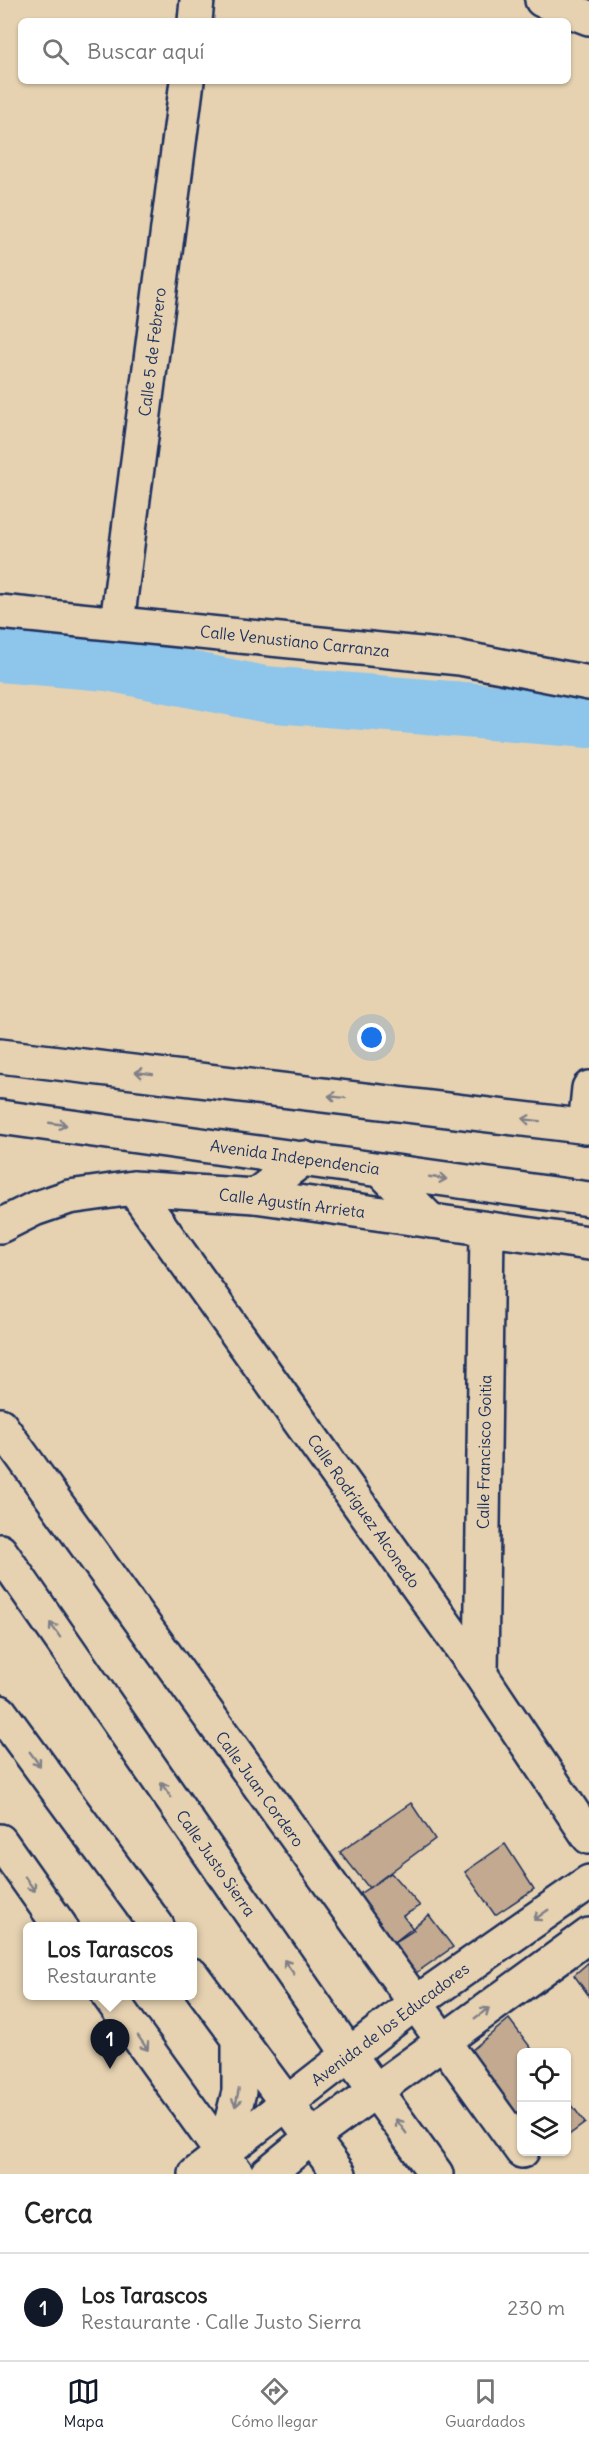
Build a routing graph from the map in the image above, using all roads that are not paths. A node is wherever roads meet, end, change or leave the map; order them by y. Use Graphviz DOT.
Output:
graph roads {
  1 [pos="197,0"];
  2 [pos="542,0"];
  3 [pos="195,18"];
  4 [pos="589,18"];
  5 [pos="187,84"];
  6 [pos="0,612"];
  7 [pos="117,623"];
  8 [pos="589,683"];
  9 [pos="0,1056"];
  10 [pos="589,1088"];
  11 [pos="7,1125"];
  12 [pos="587,1127"];
  13 [pos="304,1158"];
  14 [pos="381,1170"];
  15 [pos="133,1188"];
  16 [pos="255,1197"];
  17 [pos="589,1198"];
  18 [pos="430,1221"];
  19 [pos="0,1226"];
  20 [pos="487,1229"];
  21 [pos="589,1244"];
  22 [pos="0,1425"];
  23 [pos="0,1551"];
  24 [pos="481,1675"];
  25 [pos="0,1712"];
  26 [pos="589,1837"];
  27 [pos="0,1841"];
  28 [pos="589,1882"];
  29 [pos="57,1922"];
  30 [pos="154,1922"];
  31 [pos="589,1935"];
  32 [pos="197,1982"];
  33 [pos="113,2000"];
  34 [pos="414,2004"];
  35 [pos="239,2039"];
  36 [pos="442,2042"];
  37 [pos="348,2054"];
  38 [pos="376,2091"];
  39 [pos="286,2102"];
  40 [pos="312,2137"];
  41 [pos="517,2144"];
  42 [pos="525,2156"];
  43 [pos="230,2165"];
  44 [pos="196,2174"];
  45 [pos="267,2174"];
  46 [pos="339,2174"];
  47 [pos="436,2174"];
  48 [pos="538,2174"];
  1 -- 3 [label="street"];
  2 -- 4 [label="street"];
  5 -- 7 [label="street, Calle 5 de Febrero"];
  6 -- 7 [label="street, Calle Venustiano Carranza"];
  7 -- 8 [label="street, Calle Venustiano Carranza"];
  12 -- 9 [label="street, one-way"];
  10 -- 12 [label="street"];
  11 -- 13 [label="street, Avenida Independencia, one-way"];
  13 -- 14 [label="street, Avenida Independencia"];
  13 -- 16 [label="street"];
  14 -- 17 [label="street, Avenida Independencia, one-way"];
  14 -- 18 [label="street"];
  15 -- 16 [label="street, Calle Agustín Arrieta"];
  15 -- 19 [label="street, Calle Agustín Arrieta"];
  15 -- 24 [label="street, Calle Rodríguez Alconedo"];
  16 -- 18 [label="street, Calle Agustín Arrieta"];
  18 -- 20 [label="street, Calle Agustín Arrieta"];
  20 -- 21 [label="street, Calle Agustín Arrieta"];
  20 -- 24 [label="street, Calle Francisco Goitia"];
  22 -- 34 [label="street, Calle Juan Cordero"];
  37 -- 23 [label="street, Calle Justo Sierra, one-way"];
  24 -- 26 [label="street, Calle Rodríguez Alconedo"];
  25 -- 30 [label="street, one-way"];
  27 -- 29 [label="street, one-way"];
  28 -- 34 [label="street, Avenida de los Educadores, one-way"];
  36 -- 31 [label="street, one-way"];
  32 -- 35 [label="street"];
  33 -- 43 [label="street, one-way"];
  34 -- 36 [label="street, Calle Juan Cordero"];
  34 -- 37 [label="street, Avenida de los Educadores"];
  35 -- 39 [label="street"];
  35 -- 43 [label="street, one-way"];
  36 -- 38 [label="street"];
  36 -- 41 [label="street, Calle Juan Cordero"];
  37 -- 38 [label="street, Calle Justo Sierra"];
  37 -- 39 [label="street, Avenida de los Educadores"];
  38 -- 40 [label="street"];
  47 -- 38 [label="street, Calle Justo Sierra, one-way"];
  39 -- 40 [label="street"];
  39 -- 43 [label="street, Avenida de los Educadores"];
  40 -- 45 [label="street"];
  40 -- 46 [label="street"];
  42 -- 48 [label="street, Calle Juan Cordero"];
  43 -- 44 [label="street, Avenida de los Educadores"];
}
